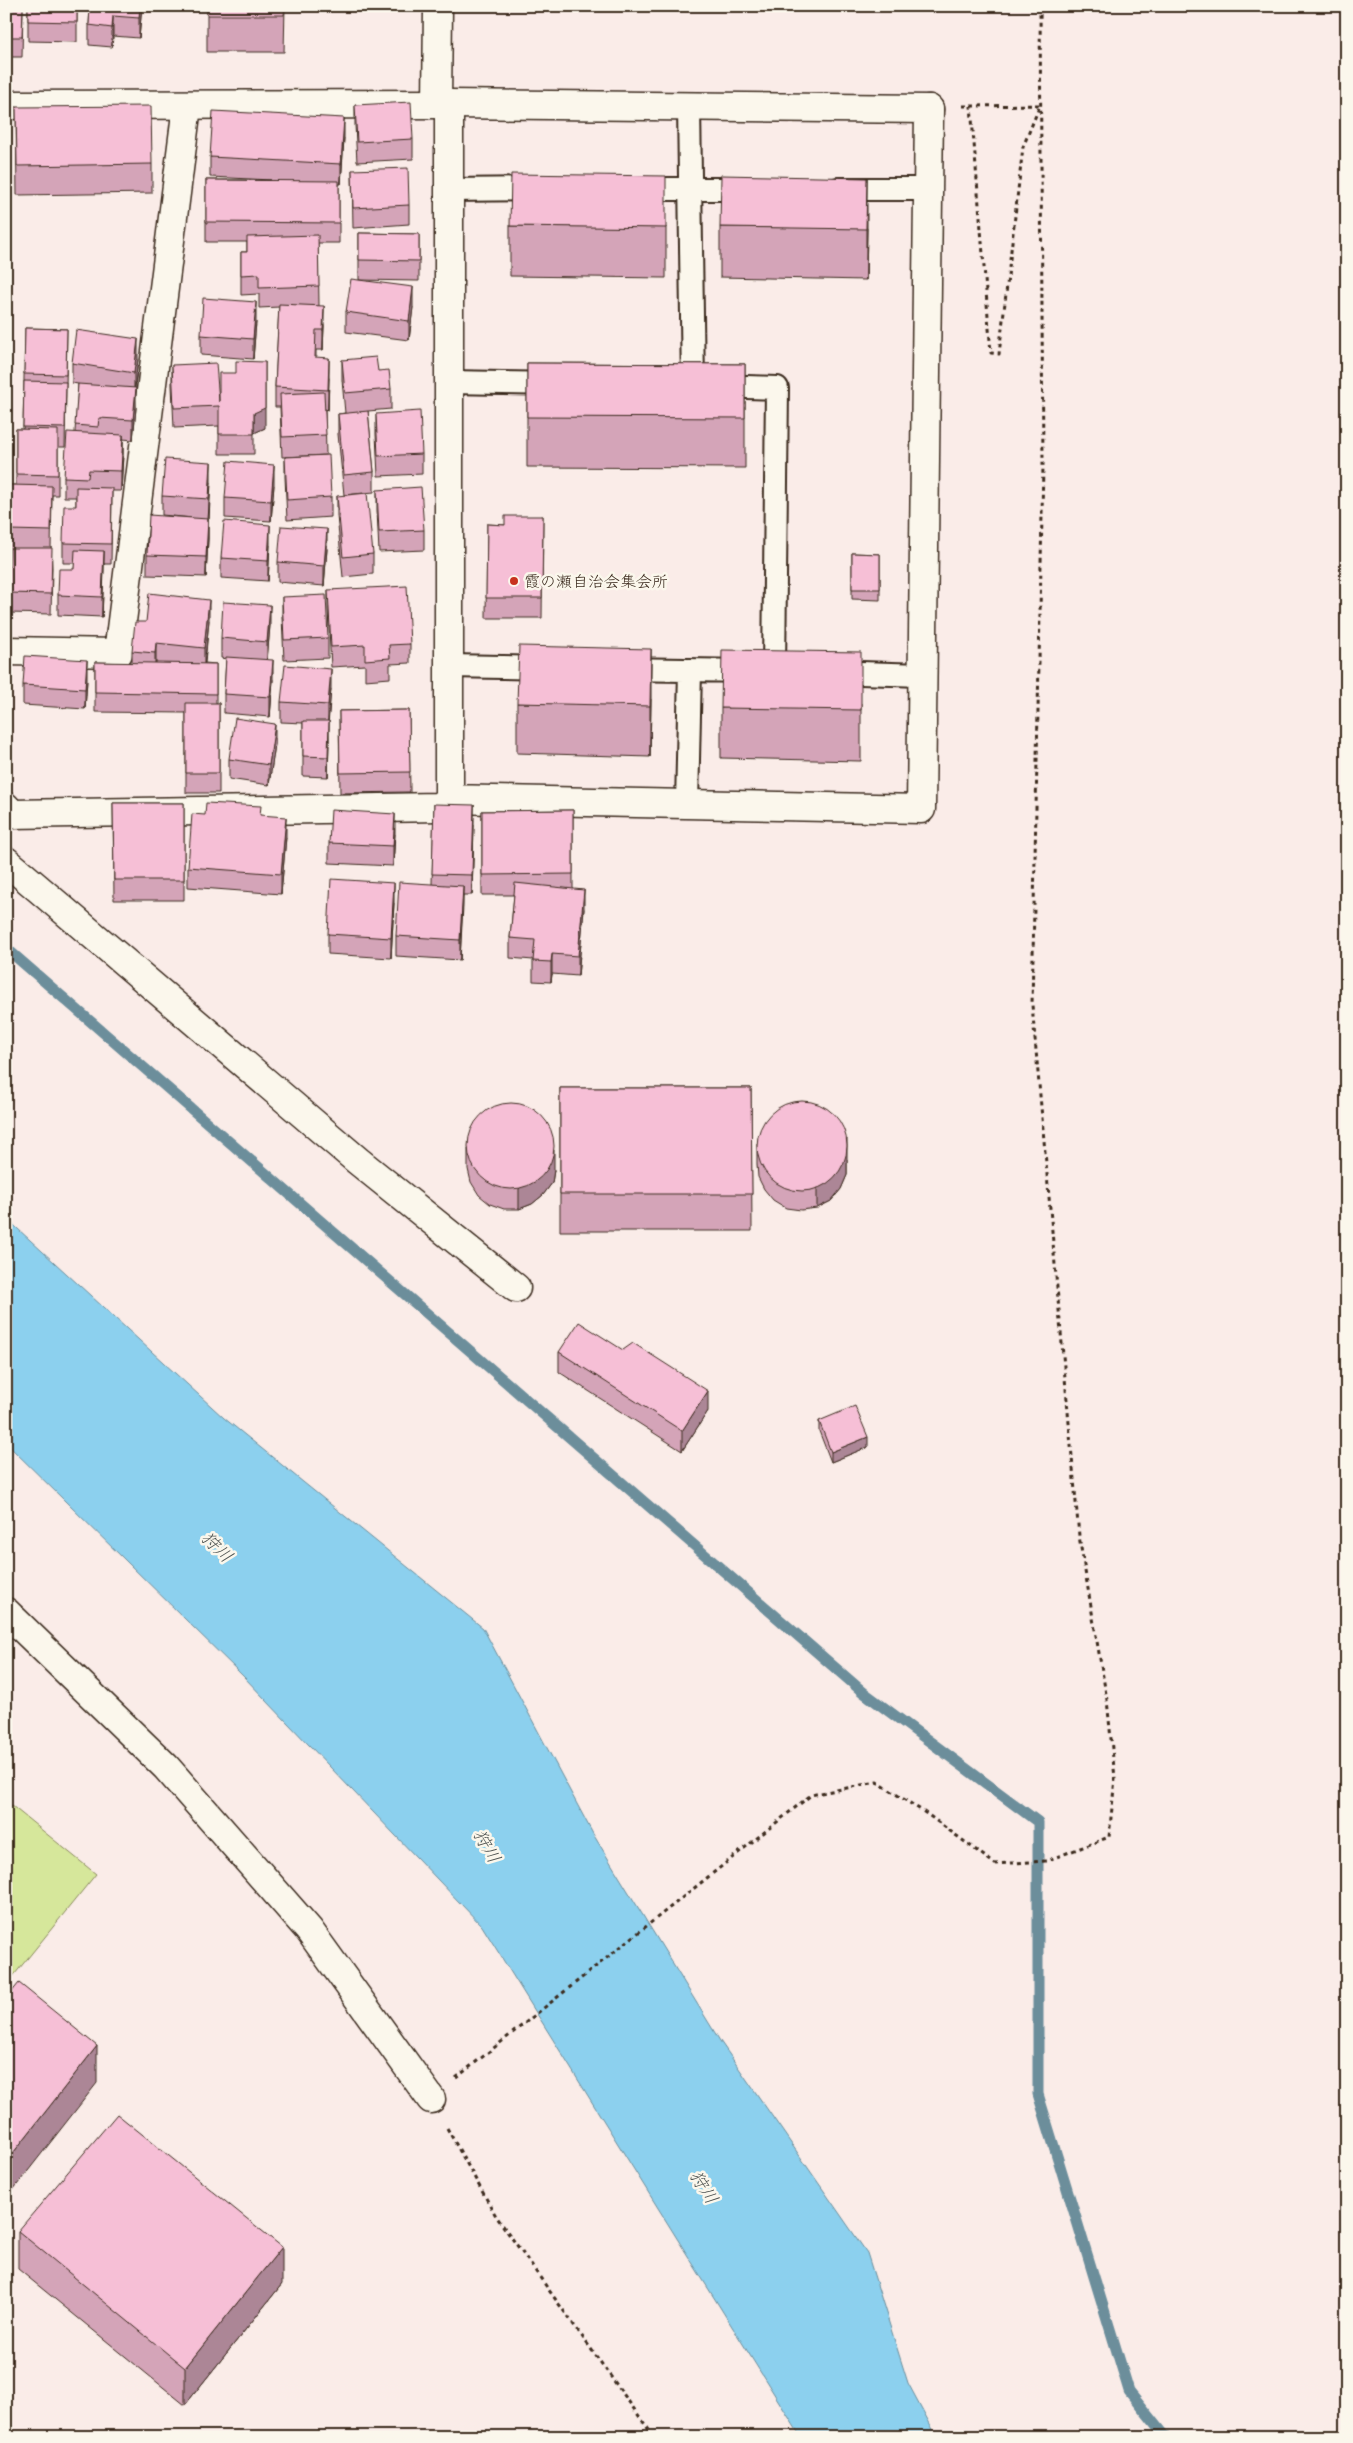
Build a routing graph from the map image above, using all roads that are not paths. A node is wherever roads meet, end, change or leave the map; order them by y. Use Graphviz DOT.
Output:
graph roads {
  1 [pos="438,6"];
  2 [pos="443,104"];
  3 [pos="6,105"];
  4 [pos="187,106"];
  5 [pos="689,106"];
  6 [pos="565,189"];
  7 [pos="613,189"];
  8 [pos="690,189"];
  9 [pos="769,189"];
  10 [pos="819,189"];
  11 [pos="928,189"];
  12 [pos="449,190"];
  13 [pos="449,382"];
  14 [pos="576,384"];
  15 [pos="6,651"];
  16 [pos="449,666"];
  17 [pos="565,668"];
  18 [pos="603,669"];
  19 [pos="690,670"];
  20 [pos="794,671"];
  21 [pos="922,675"];
  22 [pos="448,799"];
  23 [pos="687,804"];
  24 [pos="6,807"];
  25 [pos="6,861"];
  26 [pos="516,1288"];
  27 [pos="6,1612"];
  28 [pos="431,2099"];
  1 -- 2 [label="street"];
  2 -- 4 [label="street"];
  2 -- 5 [label="street"];
  2 -- 12 [label="street"];
  3 -- 4 [label="street"];
  4 -- 15 [label="street"];
  5 -- 8 [label="lane"];
  5 -- 11 [label="street"];
  6 -- 12 [label="lane"];
  7 -- 8 [label="lane"];
  8 -- 9 [label="lane"];
  8 -- 20 [label="lane"];
  10 -- 11 [label="lane"];
  11 -- 21 [label="street"];
  12 -- 13 [label="street"];
  13 -- 14 [label="lane"];
  13 -- 16 [label="street"];
  16 -- 17 [label="lane"];
  16 -- 22 [label="street"];
  18 -- 19 [label="lane"];
  19 -- 20 [label="lane"];
  19 -- 23 [label="lane"];
  20 -- 21 [label="lane"];
  21 -- 23 [label="street"];
  22 -- 23 [label="street"];
  22 -- 24 [label="street"];
  25 -- 26 [label="street"];
  27 -- 28 [label="street"];
}
